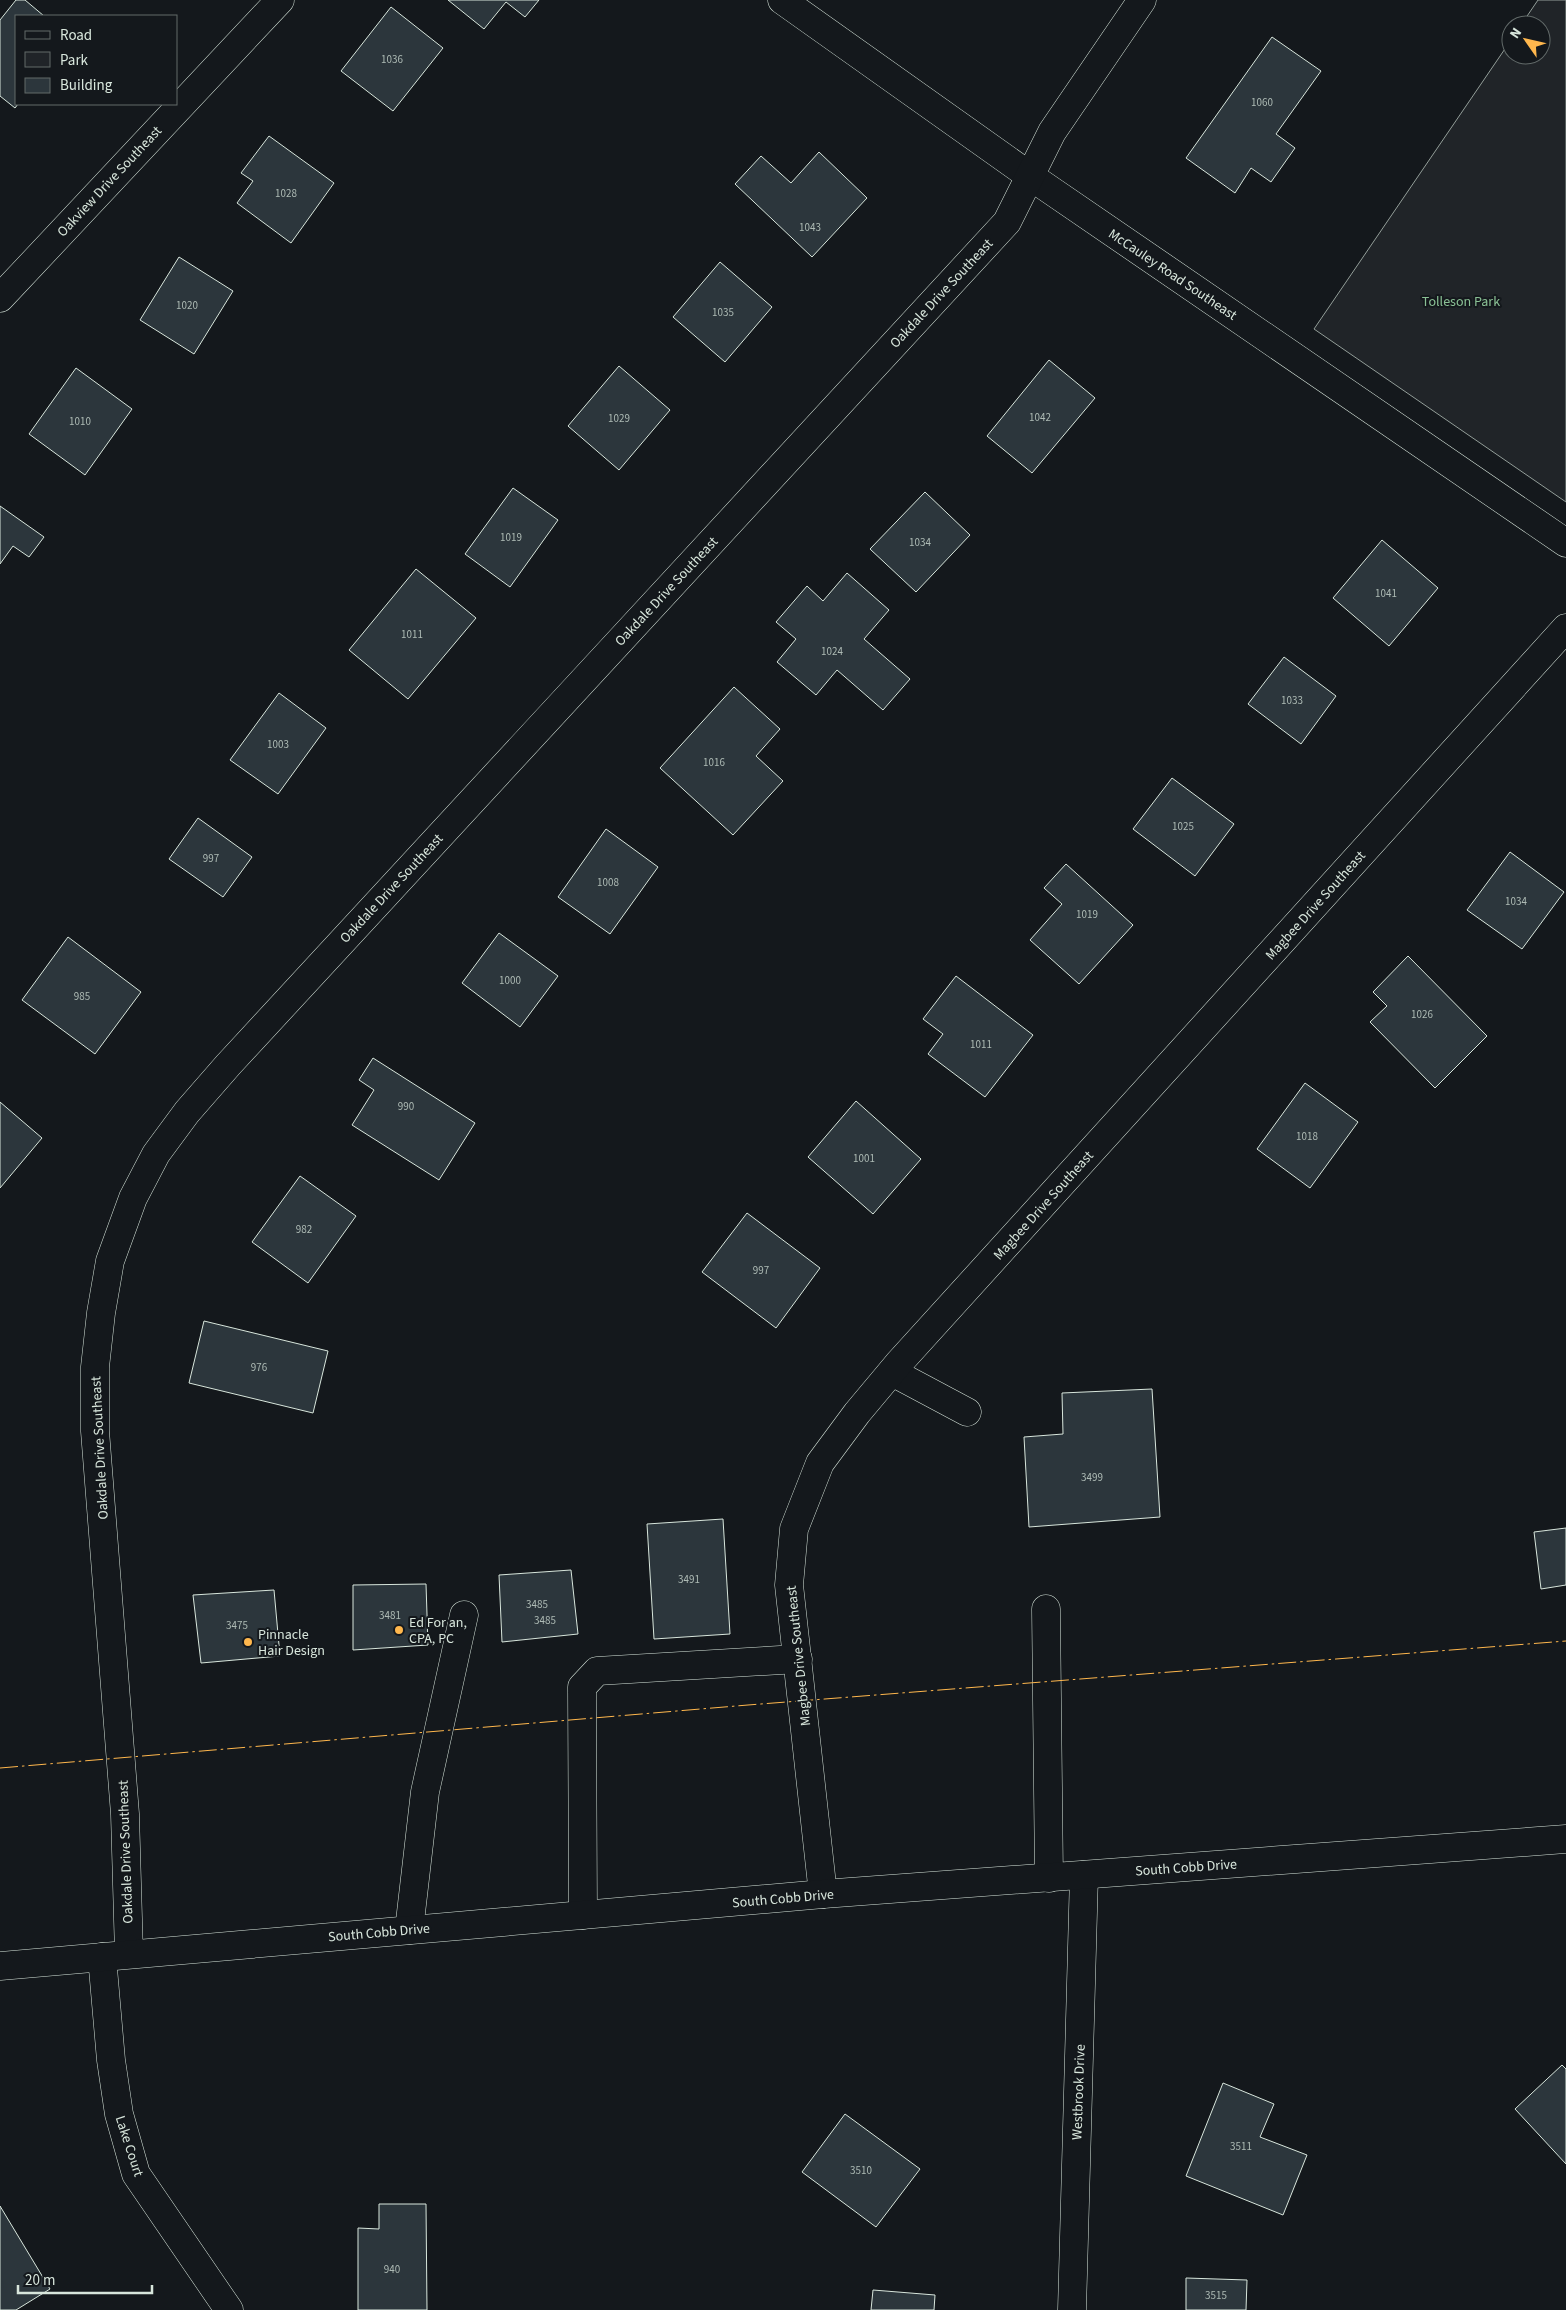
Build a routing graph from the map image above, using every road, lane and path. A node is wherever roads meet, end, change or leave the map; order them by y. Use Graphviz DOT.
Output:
graph roads {
  1 [pos="280,0"];
  2 [pos="782,0"];
  3 [pos="1142,0"];
  4 [pos="1030,176"];
  5 [pos="0,298"];
  6 [pos="1566,543"];
  7 [pos="1566,628"];
  8 [pos="892,1372"];
  9 [pos="967,1412"];
  10 [pos="1046,1609"];
  11 [pos="464,1615"];
  12 [pos="798,1659"];
  13 [pos="1566,1839"];
  14 [pos="1084,1875"];
  15 [pos="1049,1878"];
  16 [pos="823,1894"];
  17 [pos="583,1915"];
  18 [pos="409,1930"];
  19 [pos="129,1954"];
  20 [pos="102,1957"];
  21 [pos="0,1966"];
  22 [pos="229,2310"];
  23 [pos="1072,2310"];
  1 -- 5 [label="street, Oakview Drive Southeast"];
  2 -- 4 [label="street, McCauley Road Southeast"];
  3 -- 4 [label="street, Oakdale Drive Southeast"];
  4 -- 6 [label="street, McCauley Road Southeast"];
  4 -- 19 [label="street, Oakdale Drive Southeast"];
  7 -- 8 [label="street, Magbee Drive Southeast"];
  8 -- 9 [label="street"];
  8 -- 12 [label="street, Magbee Drive Southeast"];
  10 -- 15 [label="street"];
  11 -- 18 [label="street"];
  12 -- 16 [label="street, Magbee Drive Southeast"];
  12 -- 17 [label="street"];
  13 -- 14 [label="street, South Cobb Drive"];
  14 -- 15 [label="street, South Cobb Drive"];
  14 -- 23 [label="street, Westbrook Drive"];
  15 -- 16 [label="street, South Cobb Drive"];
  16 -- 17 [label="street, South Cobb Drive"];
  17 -- 18 [label="street, South Cobb Drive"];
  18 -- 19 [label="street, South Cobb Drive"];
  19 -- 20 [label="street, South Cobb Drive"];
  20 -- 21 [label="street, South Cobb Drive"];
  20 -- 22 [label="street, Lake Court"];
}
